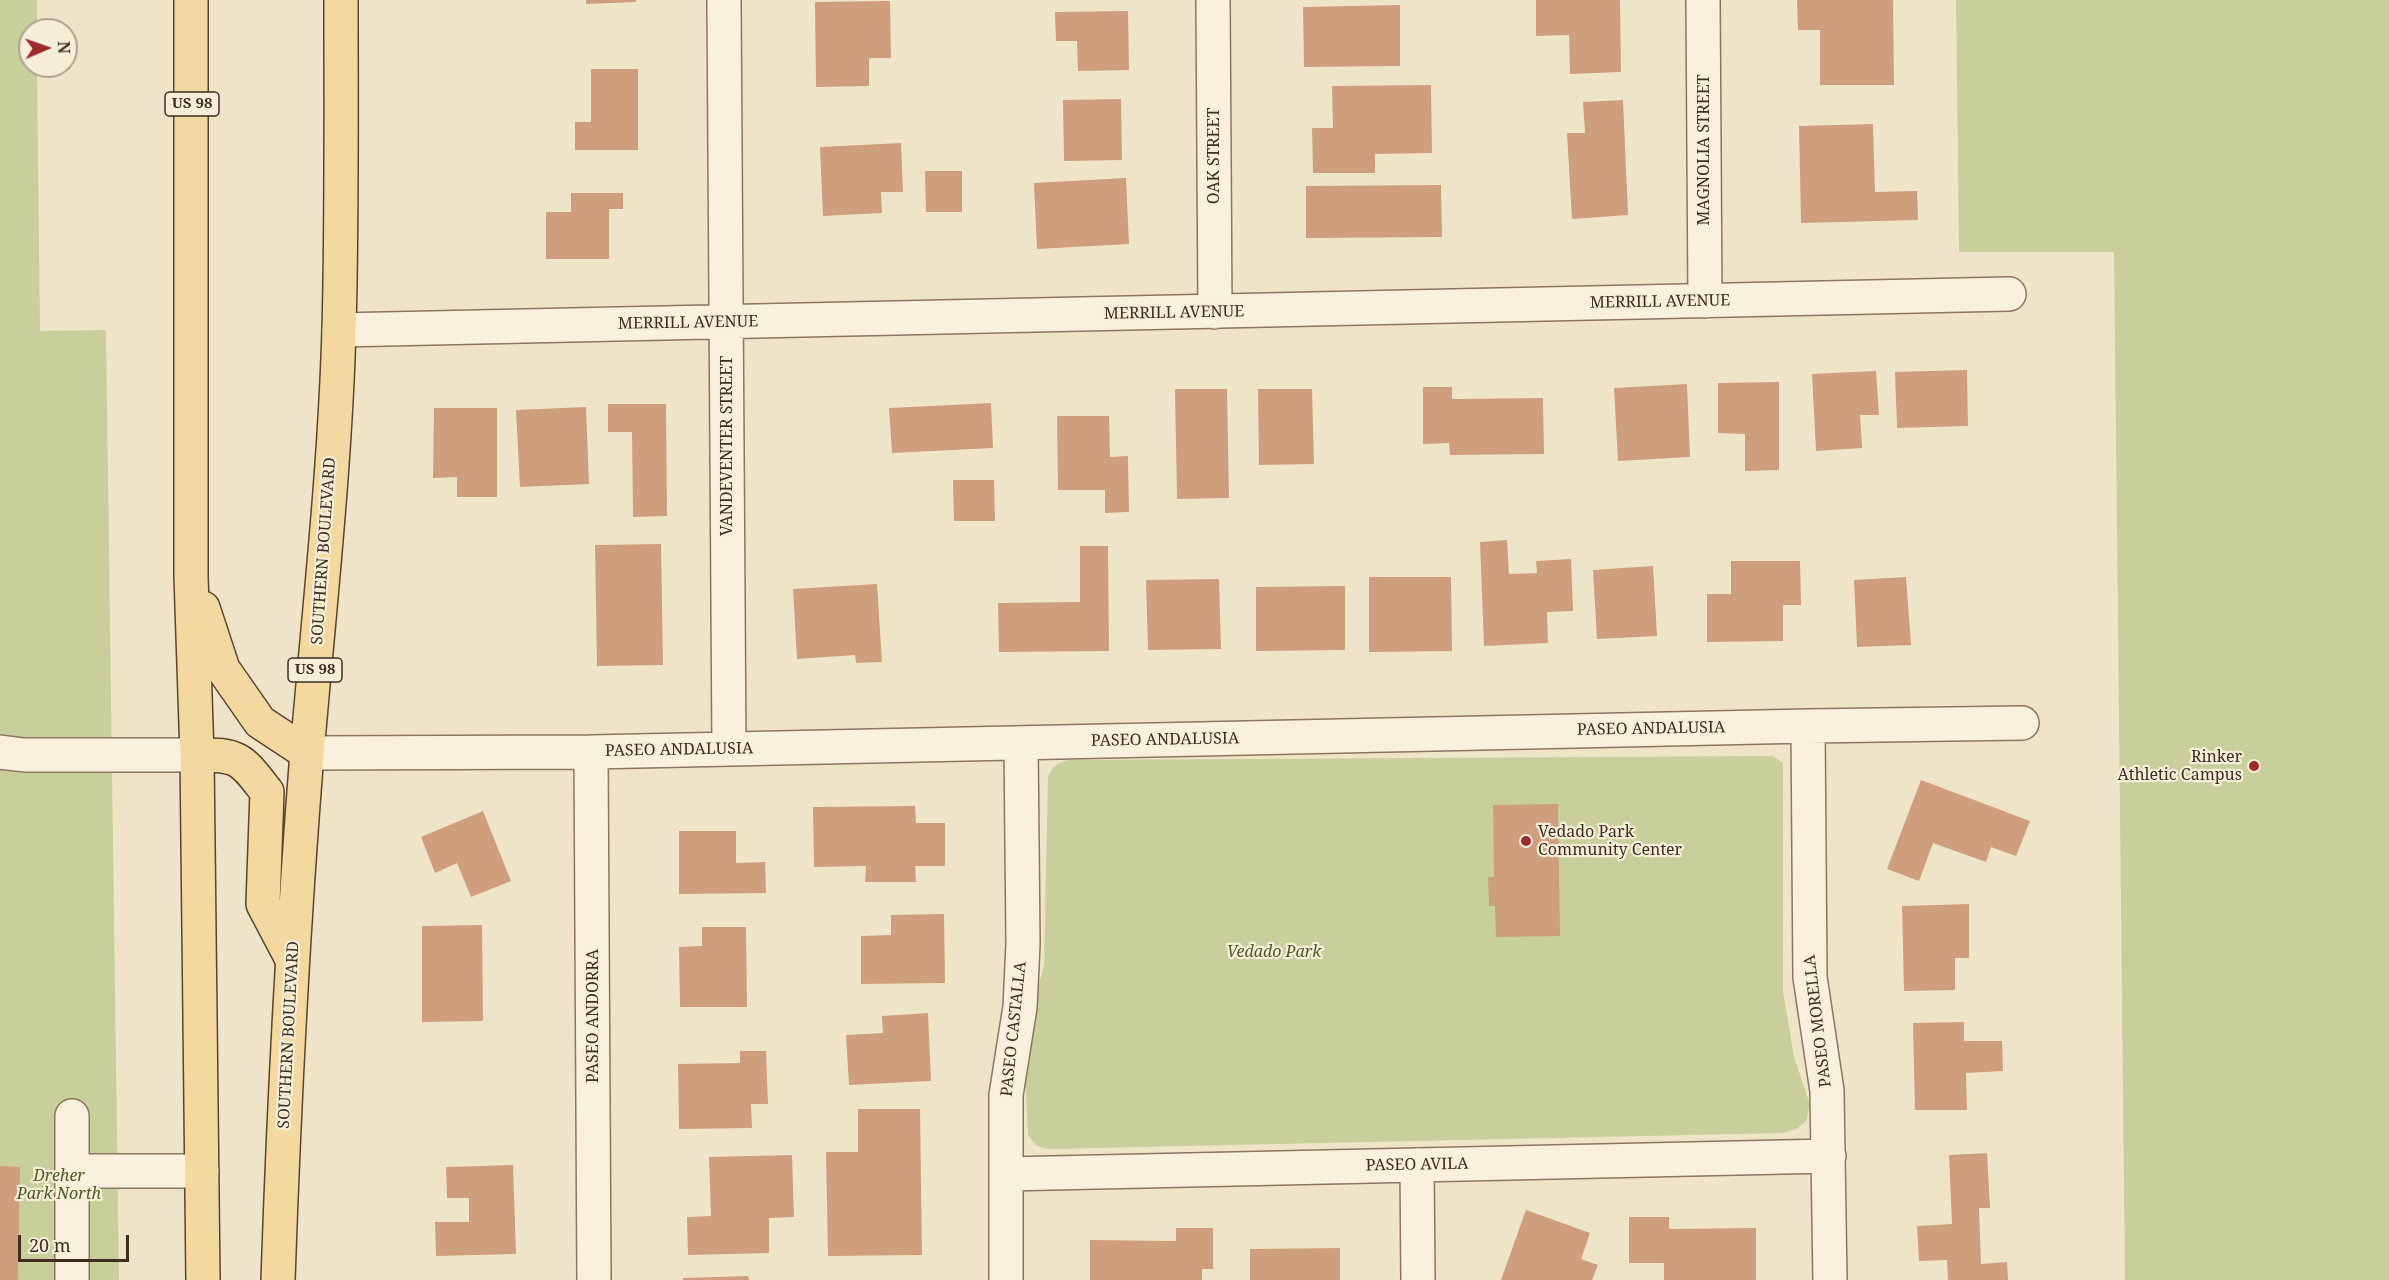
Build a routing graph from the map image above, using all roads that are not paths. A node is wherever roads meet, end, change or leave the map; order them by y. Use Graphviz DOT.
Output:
graph roads {
  1 [pos="191,0"];
  2 [pos="340,0"];
  3 [pos="724,0"];
  4 [pos="1213,0"];
  5 [pos="1703,0"];
  6 [pos="2009,294"];
  7 [pos="1705,301"];
  8 [pos="1215,312"];
  9 [pos="726,322"];
  10 [pos="339,330"];
  11 [pos="191,576"];
  12 [pos="2022,723"];
  13 [pos="1808,726"];
  14 [pos="1021,743"];
  15 [pos="729,749"];
  16 [pos="0,752"];
  17 [pos="591,752"];
  18 [pos="307,753"];
  19 [pos="197,754"];
  20 [pos="292,959"];
  21 [pos="72,1116"];
  22 [pos="1829,1156"];
  23 [pos="1417,1165"];
  24 [pos="72,1171"];
  25 [pos="201,1171"];
  26 [pos="1006,1174"];
  27 [pos="203,1239"];
  28 [pos="72,1280"];
  29 [pos="202,1280"];
  30 [pos="215,1280"];
  31 [pos="278,1280"];
  32 [pos="594,1280"];
  33 [pos="1006,1280"];
  34 [pos="1418,1280"];
  35 [pos="1830,1280"];
  1 -- 11 [label="main road, US 98"];
  2 -- 10 [label="main road, SOUTHERN BOULEVARD / US 98"];
  3 -- 9 [label="street, VANDEVENTER STREET"];
  4 -- 8 [label="street, OAK STREET"];
  5 -- 7 [label="street, MAGNOLIA STREET"];
  6 -- 7 [label="street, MERRILL AVENUE"];
  7 -- 8 [label="street, MERRILL AVENUE"];
  8 -- 9 [label="street, MERRILL AVENUE"];
  9 -- 10 [label="street, MERRILL AVENUE"];
  9 -- 15 [label="street, VANDEVENTER STREET"];
  10 -- 18 [label="main road, SOUTHERN BOULEVARD / US 98"];
  11 -- 18 [label="main road"];
  11 -- 19 [label="main road, US 98"];
  12 -- 13 [label="street, PASEO ANDALUSIA"];
  13 -- 14 [label="street, PASEO ANDALUSIA"];
  13 -- 22 [label="street, PASEO MORELLA"];
  14 -- 15 [label="street, PASEO ANDALUSIA"];
  14 -- 26 [label="street, PASEO CASTALLA"];
  15 -- 17 [label="street, PASEO ANDALUSIA"];
  16 -- 19 [label="street"];
  17 -- 18 [label="street, PASEO ANDALUSIA"];
  17 -- 32 [label="street, PASEO ANDORRA"];
  18 -- 20 [label="main road, SOUTHERN BOULEVARD / US 98"];
  19 -- 20 [label="main road"];
  19 -- 25 [label="main road, US 98"];
  20 -- 31 [label="main road, SOUTHERN BOULEVARD / US 98"];
  21 -- 24 [label="street"];
  22 -- 23 [label="street, PASEO AVILA"];
  22 -- 35 [label="street, PASEO MORELLA"];
  23 -- 26 [label="street, PASEO AVILA"];
  23 -- 34 [label="street"];
  24 -- 25 [label="street"];
  24 -- 28 [label="street"];
  25 -- 27 [label="main road, US 98"];
  26 -- 33 [label="street, PASEO CASTALLA"];
  27 -- 29 [label="main road, US 98"];
  27 -- 30 [label="main road"];
}
